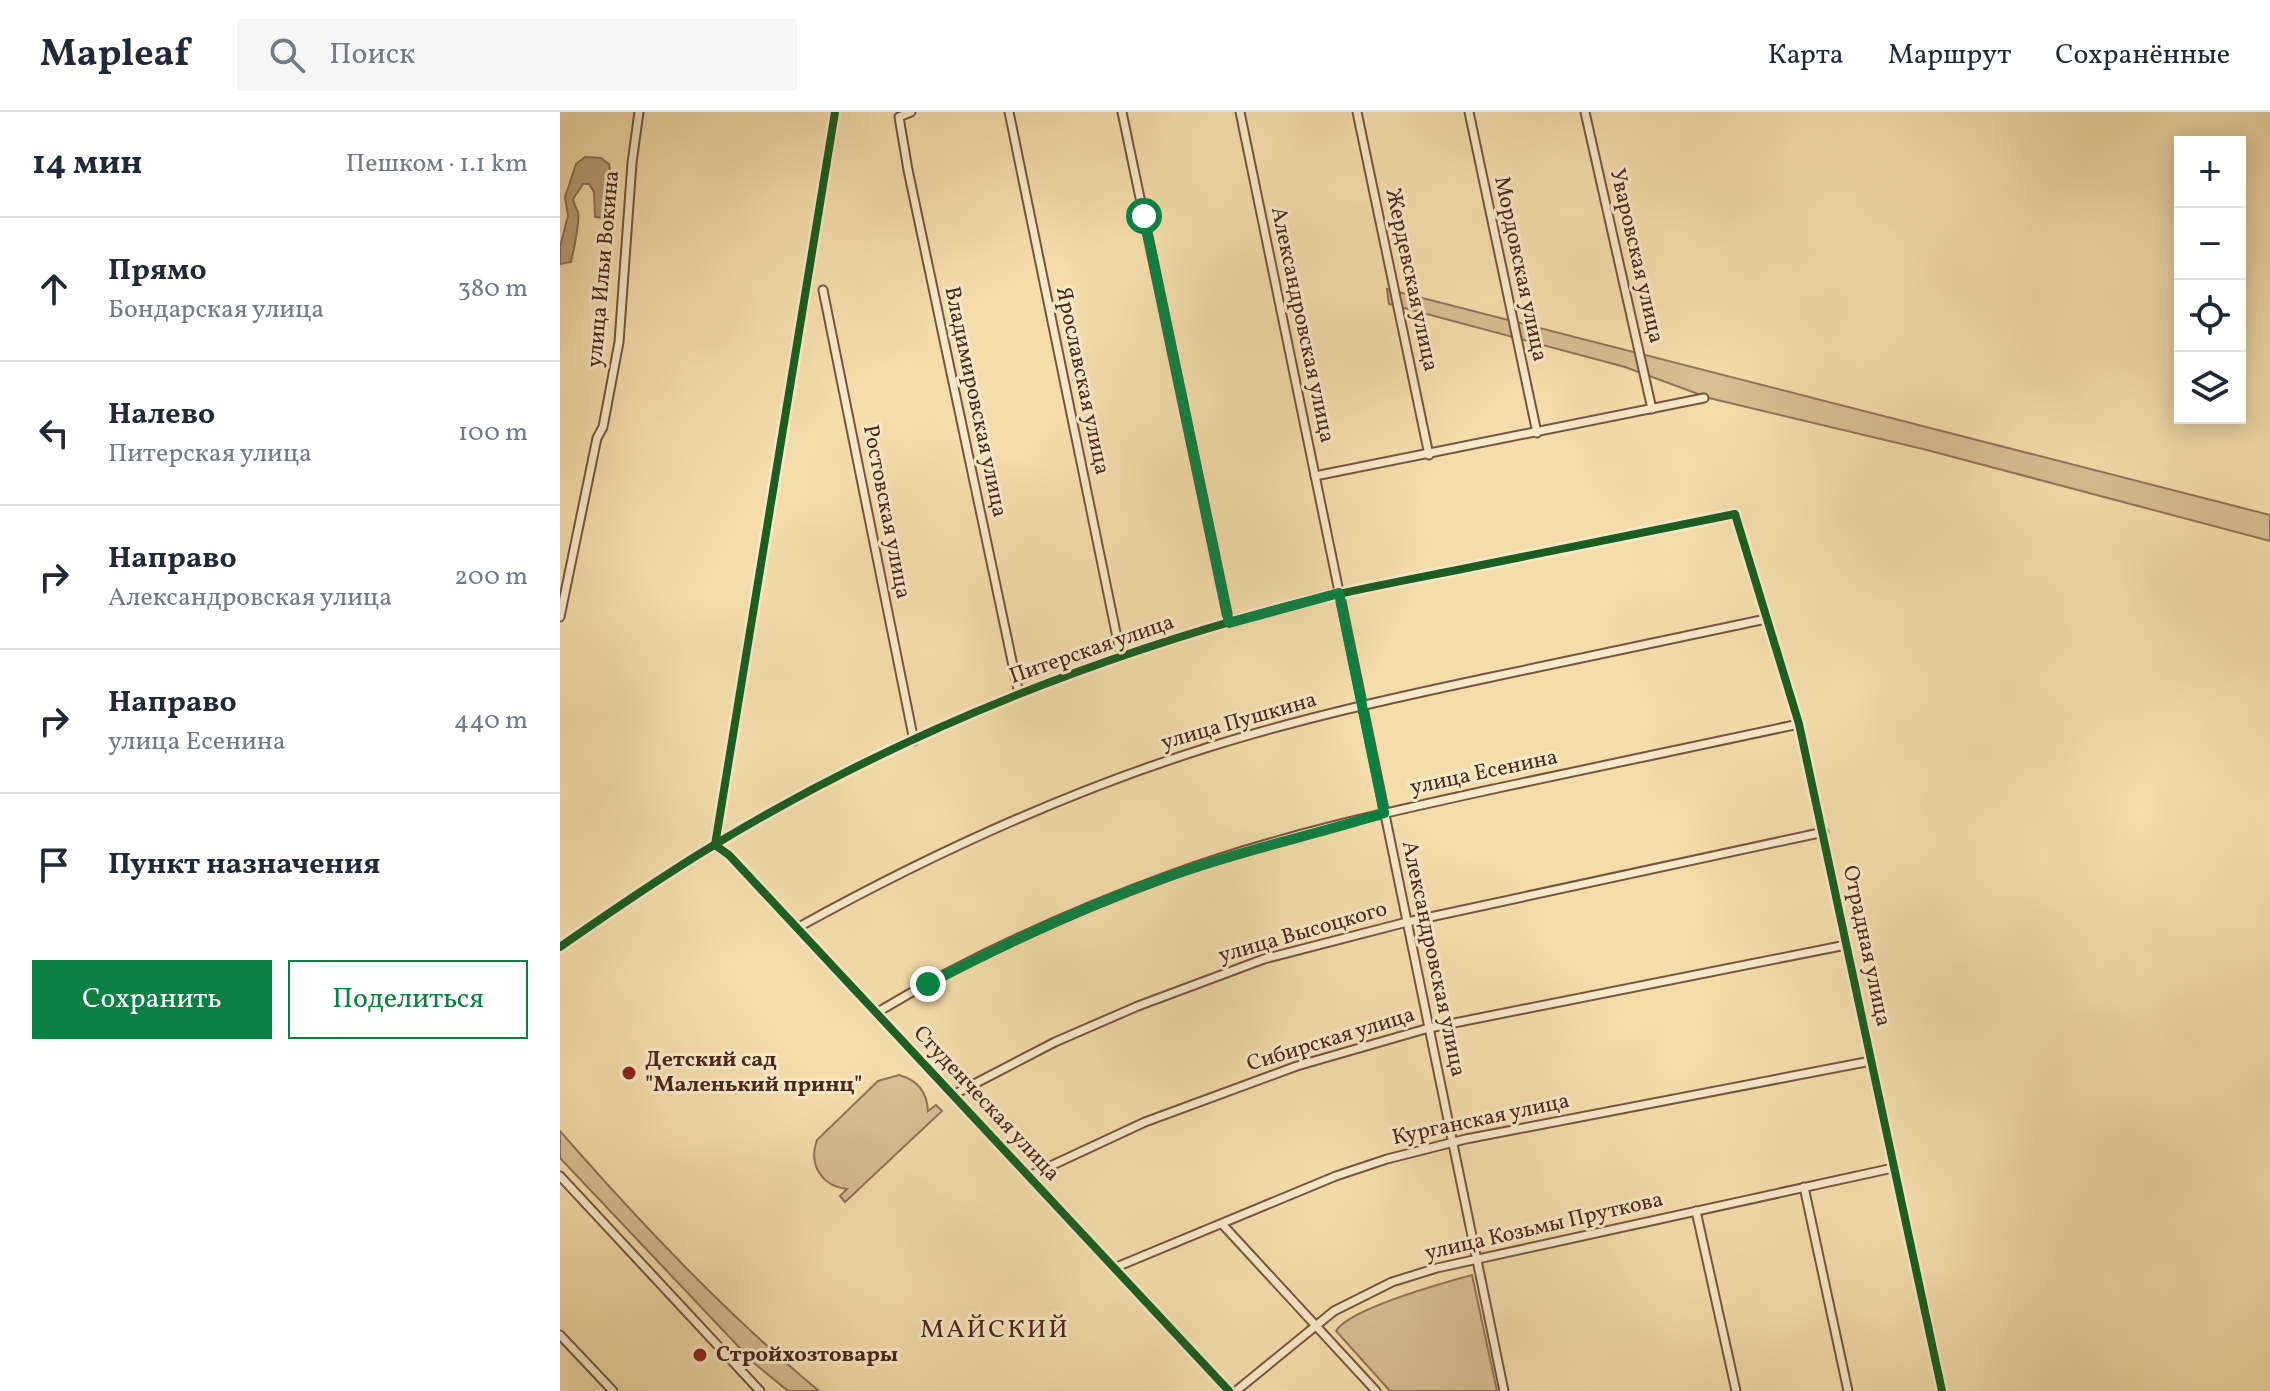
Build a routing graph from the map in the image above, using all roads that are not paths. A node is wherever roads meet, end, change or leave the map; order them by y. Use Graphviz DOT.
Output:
graph roads {
  1 [pos="639,112"];
  2 [pos="835,112"];
  3 [pos="911,112"];
  4 [pos="1009,112"];
  5 [pos="1122,112"];
  6 [pos="1240,112"];
  7 [pos="1357,112"];
  8 [pos="1469,112"];
  9 [pos="1585,112"];
  10 [pos="823,290"];
  11 [pos="1704,398"];
  12 [pos="1652,409"];
  13 [pos="1537,433"];
  14 [pos="1429,455"];
  15 [pos="1315,476"];
  16 [pos="1735,514"];
  17 [pos="1339,593"];
  18 [pos="560,617"];
  19 [pos="1766,619"];
  20 [pos="1229,623"];
  21 [pos="1121,657"];
  22 [pos="1019,694"];
  23 [pos="1362,705"];
  24 [pos="1799,724"];
  25 [pos="914,741"];
  26 [pos="1384,813"];
  27 [pos="1824,832"];
  28 [pos="715,845"];
  29 [pos="1407,922"];
  30 [pos="797,928"];
  31 [pos="1846,945"];
  32 [pos="560,947"];
  33 [pos="876,1013"];
  34 [pos="1429,1028"];
  35 [pos="1871,1061"];
  36 [pos="953,1095"];
  37 [pos="1452,1142"];
  38 [pos="1893,1168"];
  39 [pos="560,1176"];
  40 [pos="1029,1176"];
  41 [pos="1804,1187"];
  42 [pos="1696,1211"];
  43 [pos="1223,1225"];
  44 [pos="1476,1259"];
  45 [pos="1114,1268"];
  46 [pos="1315,1325"];
  47 [pos="560,1335"];
  48 [pos="750,1387"];
  49 [pos="613,1391"];
  50 [pos="760,1391"];
  51 [pos="1229,1391"];
  52 [pos="1236,1391"];
  53 [pos="1376,1391"];
  54 [pos="1504,1391"];
  55 [pos="1736,1391"];
  56 [pos="1848,1391"];
  57 [pos="1942,1391"];
  1 -- 18 [label="street, улица Ильи Вокина"];
  2 -- 28 [label="street"];
  3 -- 22 [label="street, Владимировская улица"];
  4 -- 21 [label="street, Ярославская улица"];
  5 -- 20 [label="street"];
  6 -- 15 [label="street, Александровская улица"];
  7 -- 14 [label="street, Жердевская улица"];
  8 -- 13 [label="street, Мордовская улица"];
  9 -- 12 [label="street, Уваровская улица"];
  10 -- 25 [label="street, Ростовская улица"];
  11 -- 12 [label="street"];
  12 -- 13 [label="street"];
  13 -- 14 [label="street"];
  14 -- 15 [label="street"];
  15 -- 17 [label="street, Александровская улица"];
  16 -- 17 [label="street, Питерская улица"];
  16 -- 19 [label="street, Отрадная улица"];
  17 -- 20 [label="street, Питерская улица"];
  17 -- 23 [label="street, Александровская улица"];
  19 -- 23 [label="street, улица Пушкина"];
  19 -- 24 [label="street, Отрадная улица"];
  20 -- 21 [label="street, Питерская улица"];
  21 -- 22 [label="street, Питерская улица"];
  22 -- 25 [label="street, Питерская улица"];
  23 -- 26 [label="street, Александровская улица"];
  23 -- 30 [label="street, улица Пушкина"];
  24 -- 26 [label="street, улица Есенина"];
  24 -- 27 [label="street, Отрадная улица"];
  25 -- 28 [label="street, Питерская улица"];
  26 -- 29 [label="street, Александровская улица"];
  26 -- 33 [label="street, улица Есенина"];
  27 -- 29 [label="street, улица Высоцкого"];
  27 -- 31 [label="street, Отрадная улица"];
  28 -- 30 [label="street, Студенческая улица"];
  28 -- 32 [label="street, Питерская улица"];
  29 -- 34 [label="street, Александровская улица"];
  29 -- 36 [label="street, улица Высоцкого"];
  30 -- 33 [label="street, Студенческая улица"];
  31 -- 34 [label="street, Сибирская улица"];
  31 -- 35 [label="street, Отрадная улица"];
  33 -- 36 [label="street, Студенческая улица"];
  34 -- 37 [label="street, Александровская улица"];
  34 -- 40 [label="street, Сибирская улица"];
  35 -- 37 [label="street, Курганская улица"];
  35 -- 38 [label="street, Отрадная улица"];
  36 -- 40 [label="street, Студенческая улица"];
  37 -- 43 [label="street, Курганская улица"];
  37 -- 44 [label="street, Александровская улица"];
  38 -- 41 [label="street, улица Козьмы Пруткова"];
  38 -- 57 [label="street, Отрадная улица"];
  39 -- 48 [label="street"];
  40 -- 45 [label="street, Студенческая улица"];
  41 -- 42 [label="street, улица Козьмы Пруткова"];
  41 -- 56 [label="street"];
  42 -- 44 [label="street, улица Козьмы Пруткова"];
  42 -- 55 [label="street"];
  43 -- 45 [label="street, Курганская улица"];
  43 -- 46 [label="street"];
  44 -- 46 [label="street, улица Козьмы Пруткова"];
  44 -- 54 [label="street, Александровская улица"];
  45 -- 51 [label="street, Студенческая улица"];
  46 -- 52 [label="street, улица Козьмы Пруткова"];
  46 -- 53 [label="street"];
  47 -- 49 [label="street"];
  48 -- 50 [label="street"];
}
